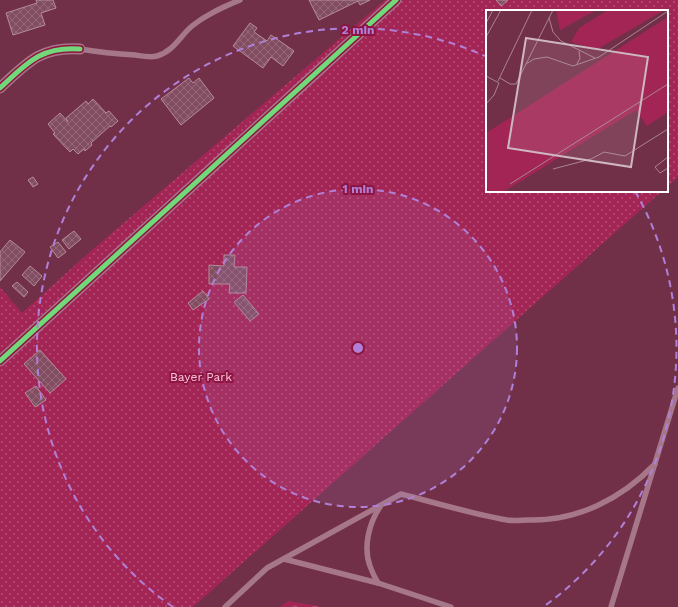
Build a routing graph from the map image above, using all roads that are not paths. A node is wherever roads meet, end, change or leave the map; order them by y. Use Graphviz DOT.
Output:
graph roads {
  1 [pos="240,0"];
  2 [pos="396,0"];
  3 [pos="80,49"];
  4 [pos="0,88"];
  5 [pos="0,361"];
  6 [pos="678,388"];
  7 [pos="655,464"];
  8 [pos="381,505"];
  9 [pos="284,559"];
  10 [pos="378,584"];
  11 [pos="225,607"];
  12 [pos="451,607"];
  13 [pos="611,607"];
  1 -- 3 [label="lane"];
  2 -- 5 [label="street"];
  3 -- 4 [label="street"];
  6 -- 7 [label="lane"];
  7 -- 8 [label="lane"];
  7 -- 13 [label="lane"];
  8 -- 9 [label="lane"];
  8 -- 10 [label="lane"];
  9 -- 10 [label="lane"];
  9 -- 11 [label="lane"];
  10 -- 12 [label="lane"];
}
